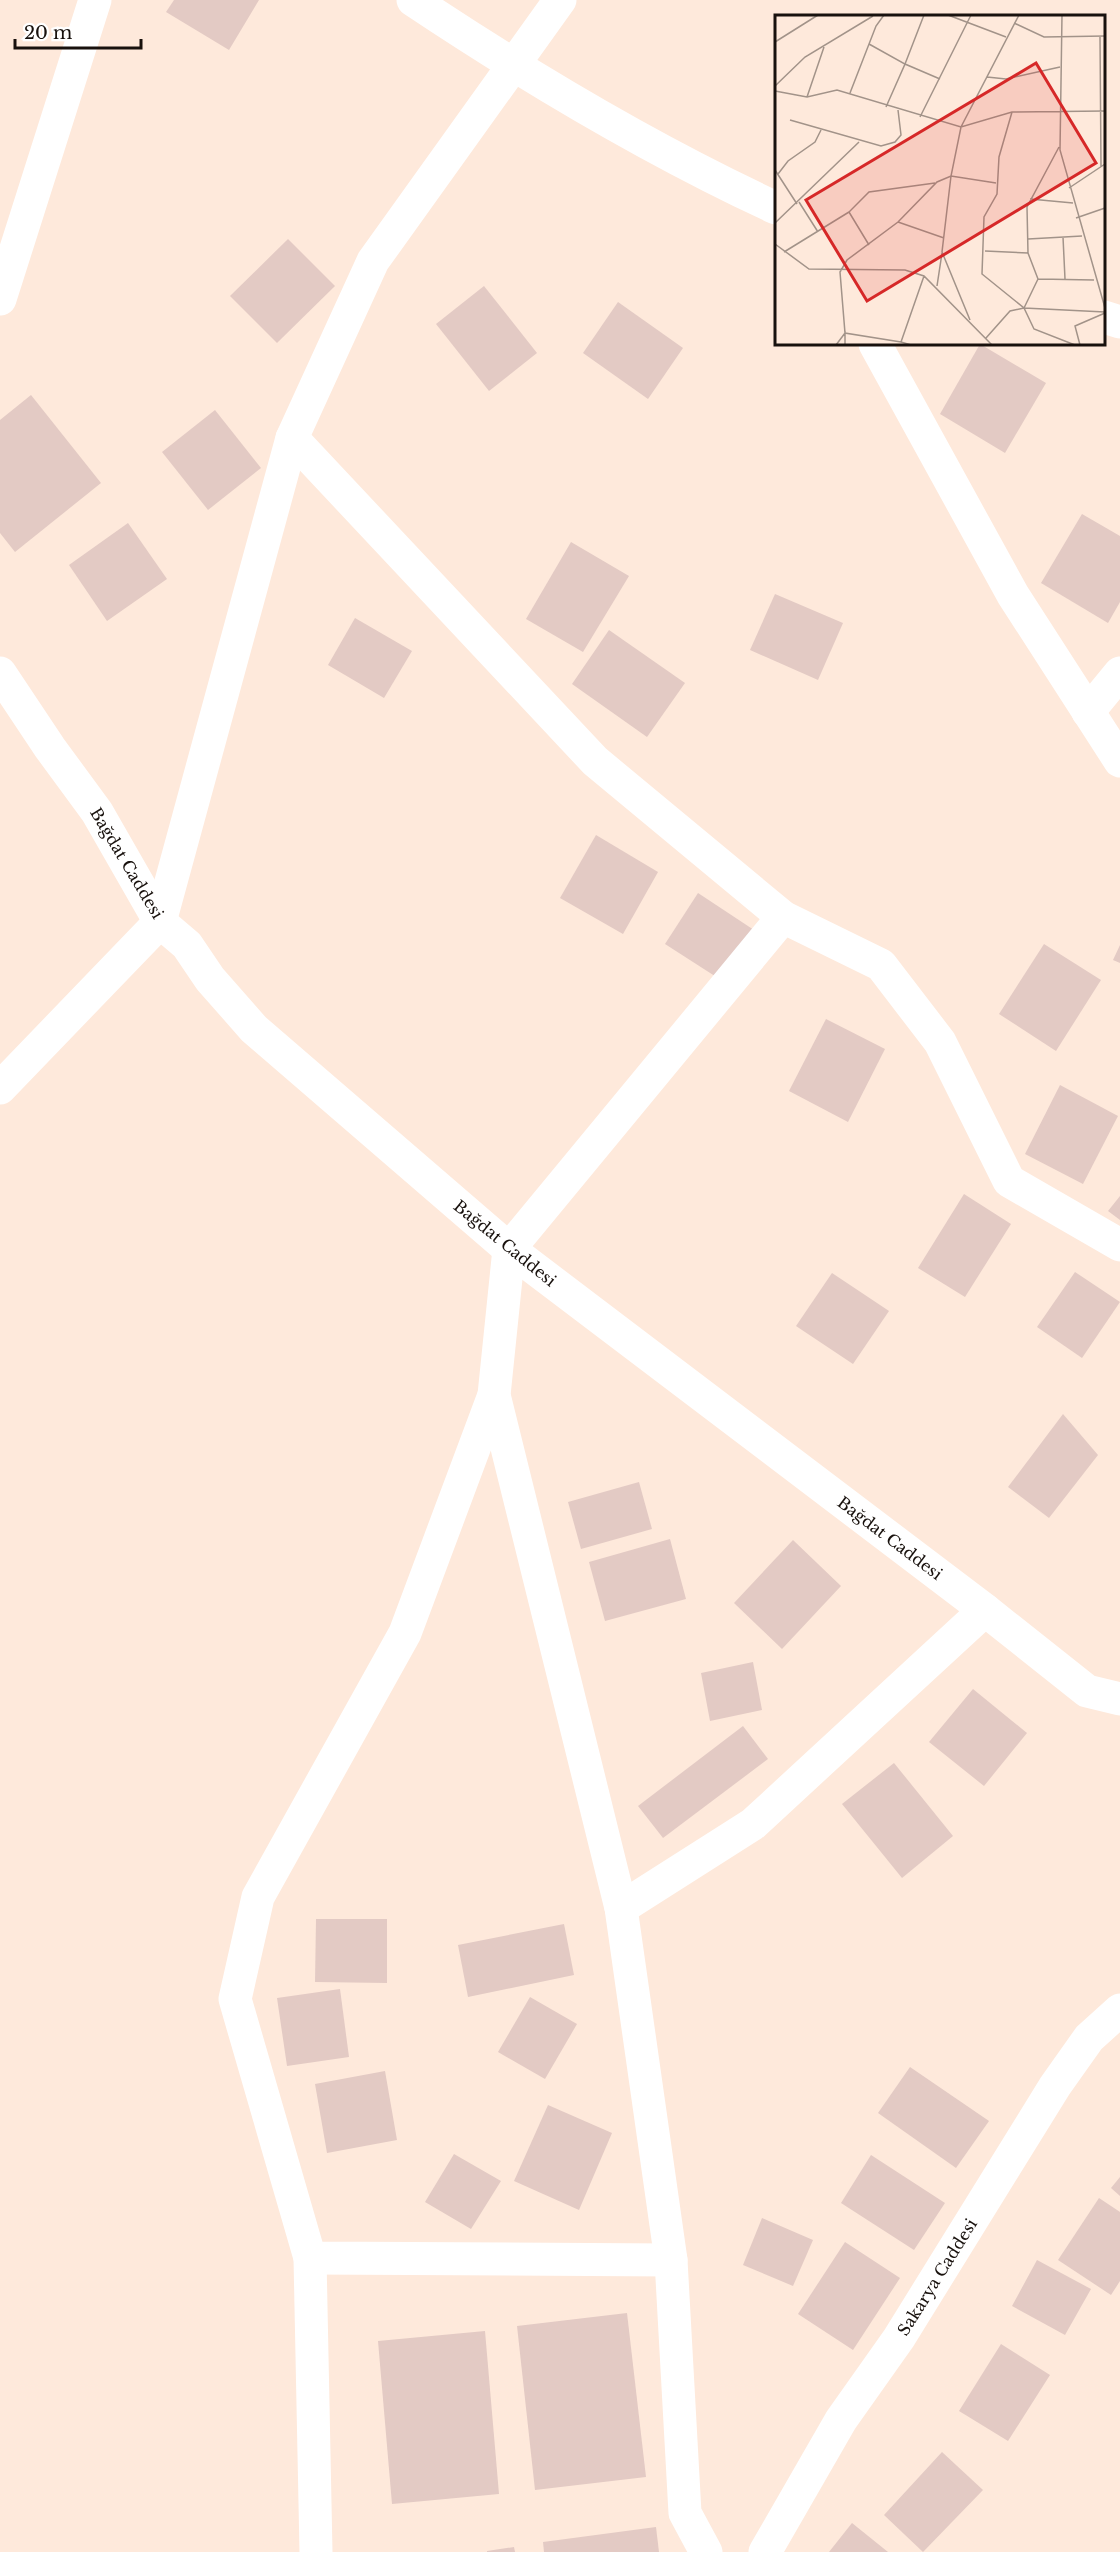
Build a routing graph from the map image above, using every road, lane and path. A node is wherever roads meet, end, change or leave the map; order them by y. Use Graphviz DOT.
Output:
graph roads {
  1 [pos="95,0"];
  2 [pos="413,0"];
  3 [pos="560,0"];
  4 [pos="513,66"];
  5 [pos="775,207"];
  6 [pos="0,298"];
  7 [pos="1105,317"];
  8 [pos="1120,322"];
  9 [pos="877,345"];
  10 [pos="292,438"];
  11 [pos="0,673"];
  12 [pos="1120,673"];
  13 [pos="1088,712"];
  14 [pos="1120,761"];
  15 [pos="783,917"];
  16 [pos="160,922"];
  17 [pos="0,1088"];
  18 [pos="1120,1245"];
  19 [pos="509,1250"];
  20 [pos="494,1395"];
  21 [pos="985,1610"];
  22 [pos="1087,1691"];
  23 [pos="1120,1699"];
  24 [pos="1120,1718"];
  25 [pos="621,1908"];
  26 [pos="1120,2010"];
  27 [pos="310,2258"];
  28 [pos="671,2260"];
  29 [pos="316,2552"];
  30 [pos="706,2552"];
  31 [pos="765,2552"];
  1 -- 6 [label="street"];
  2 -- 4 [label="street"];
  3 -- 4 [label="street"];
  4 -- 5 [label="street"];
  4 -- 10 [label="street"];
  7 -- 8 [label="street"];
  9 -- 13 [label="street"];
  10 -- 15 [label="street"];
  10 -- 16 [label="street"];
  11 -- 16 [label="street, Bağdat Caddesi"];
  12 -- 13 [label="street"];
  13 -- 14 [label="street"];
  15 -- 18 [label="street"];
  15 -- 19 [label="street"];
  16 -- 17 [label="street"];
  16 -- 19 [label="street, Bağdat Caddesi"];
  19 -- 20 [label="street"];
  19 -- 21 [label="street, Bağdat Caddesi"];
  20 -- 25 [label="street"];
  20 -- 27 [label="street"];
  21 -- 22 [label="street, Bağdat Caddesi"];
  21 -- 25 [label="street"];
  22 -- 23 [label="street, Bağdat Caddesi"];
  22 -- 24 [label="street"];
  25 -- 28 [label="street"];
  26 -- 31 [label="street, Sakarya Caddesi"];
  27 -- 28 [label="street"];
  27 -- 29 [label="street"];
  28 -- 30 [label="street"];
}
